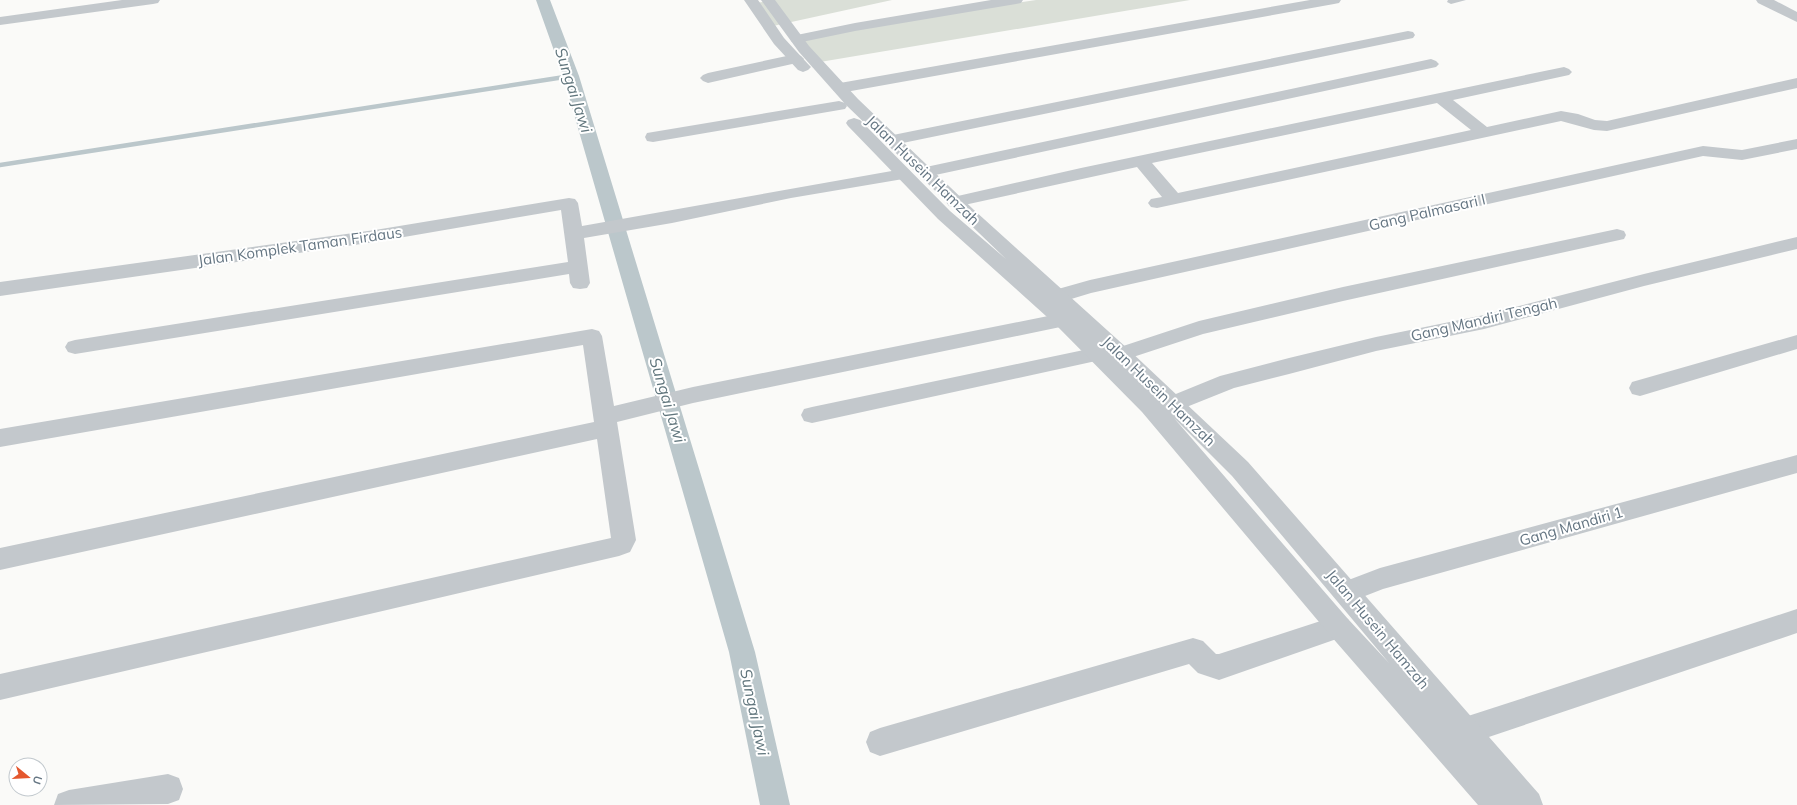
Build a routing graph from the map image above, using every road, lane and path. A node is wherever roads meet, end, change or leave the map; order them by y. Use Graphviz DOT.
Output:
graph roads {
  1 [pos="153,0"];
  2 [pos="1016,0"];
  3 [pos="1334,0"];
  4 [pos="1462,0"];
  5 [pos="1763,0"];
  6 [pos="762,1"];
  7 [pos="1451,2"];
  8 [pos="1797,18"];
  9 [pos="0,21"];
  10 [pos="1408,35"];
  11 [pos="796,49"];
  12 [pos="1431,64"];
  13 [pos="1564,72"];
  14 [pos="708,78"];
  15 [pos="1797,83"];
  16 [pos="839,97"];
  17 [pos="1440,98"];
  18 [pos="1485,133"];
  19 [pos="653,137"];
  20 [pos="893,140"];
  21 [pos="1797,144"];
  22 [pos="1141,161"];
  23 [pos="926,172"];
  24 [pos="903,174"];
  25 [pos="958,212"];
  26 [pos="574,234"];
  27 [pos="1617,235"];
  28 [pos="1797,243"];
  29 [pos="0,289"];
  30 [pos="1058,296"];
  31 [pos="1063,320"];
  32 [pos="1797,342"];
  33 [pos="75,348"];
  34 [pos="1098,354"];
  35 [pos="1122,354"];
  36 [pos="1640,388"];
  37 [pos="1174,404"];
  38 [pos="812,415"];
  39 [pos="606,422"];
  40 [pos="0,438"];
  41 [pos="1797,464"];
  42 [pos="0,559"];
  43 [pos="1346,592"];
  44 [pos="1797,621"];
  45 [pos="1338,627"];
  46 [pos="0,687"];
  47 [pos="1415,692"];
  48 [pos="1465,731"];
  49 [pos="880,742"];
  50 [pos="168,789"];
  51 [pos="69,805"];
  52 [pos="1497,805"];
  53 [pos="1528,805"];
  1 -- 9 [label="street"];
  2 -- 11 [label="street"];
  3 -- 16 [label="street"];
  4 -- 7 [label="lane"];
  5 -- 8 [label="street"];
  6 -- 11 [label="street, Jalan Husein Hamzah"];
  10 -- 20 [label="street"];
  11 -- 14 [label="street"];
  11 -- 16 [label="street, Jalan Husein Hamzah"];
  12 -- 23 [label="street"];
  13 -- 17 [label="street"];
  15 -- 18 [label="street"];
  16 -- 19 [label="street"];
  16 -- 20 [label="street, Jalan Husein Hamzah"];
  16 -- 24 [label="street, Jalan Husein Hamzah"];
  17 -- 18 [label="street"];
  17 -- 22 [label="street"];
  18 -- 22 [label="street"];
  20 -- 23 [label="street, Jalan Husein Hamzah"];
  21 -- 30 [label="street, Gang Palmasari I"];
  22 -- 25 [label="street"];
  23 -- 25 [label="street, Jalan Husein Hamzah"];
  24 -- 25 [label="street, Jalan Husein Hamzah"];
  24 -- 26 [label="street"];
  25 -- 30 [label="street, Jalan Husein Hamzah"];
  25 -- 31 [label="street, Jalan Husein Hamzah"];
  26 -- 29 [label="street, Jalan Komplek Taman Firdaus"];
  26 -- 33 [label="street"];
  27 -- 35 [label="street"];
  28 -- 37 [label="street, Gang Mandiri Tengah"];
  30 -- 35 [label="street, Jalan Husein Hamzah"];
  31 -- 34 [label="street, Jalan Husein Hamzah"];
  31 -- 39 [label="street"];
  32 -- 36 [label="street"];
  34 -- 38 [label="street"];
  34 -- 45 [label="street, Jalan Husein Hamzah"];
  35 -- 37 [label="street, Jalan Husein Hamzah"];
  37 -- 43 [label="street, Jalan Husein Hamzah"];
  39 -- 40 [label="street"];
  39 -- 42 [label="street"];
  39 -- 46 [label="street"];
  41 -- 43 [label="street, Gang Mandiri 1"];
  43 -- 47 [label="street, Jalan Husein Hamzah"];
  44 -- 48 [label="street"];
  45 -- 47 [label="street, Jalan Husein Hamzah"];
  45 -- 49 [label="street"];
  47 -- 48 [label="street, Jalan Husein Hamzah"];
  47 -- 52 [label="street, Jalan Husein Hamzah"];
  48 -- 53 [label="street, Jalan Husein Hamzah"];
  50 -- 51 [label="street"];
}
